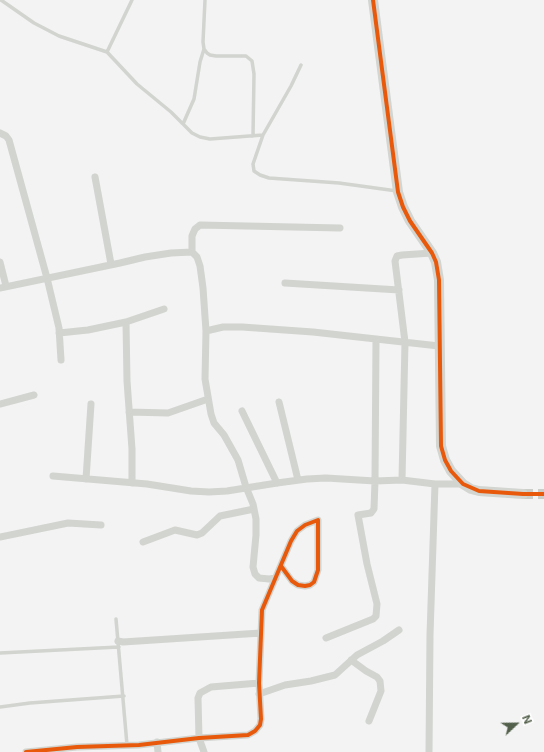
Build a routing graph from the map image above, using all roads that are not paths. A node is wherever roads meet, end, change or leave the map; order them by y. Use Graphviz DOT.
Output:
graph roads {
  1 [pos="1,0"];
  2 [pos="132,0"];
  3 [pos="205,0"];
  4 [pos="373,0"];
  5 [pos="204,49"];
  6 [pos="107,52"];
  7 [pos="301,65"];
  8 [pos="183,124"];
  9 [pos="0,133"];
  10 [pos="263,135"];
  11 [pos="253,136"];
  12 [pos="95,177"];
  13 [pos="398,192"];
  14 [pos="340,228"];
  15 [pos="192,252"];
  16 [pos="432,252"];
  17 [pos="0,262"];
  18 [pos="111,264"];
  19 [pos="47,278"];
  20 [pos="285,283"];
  21 [pos="3,287"];
  22 [pos="399,290"];
  23 [pos="164,309"];
  24 [pos="126,322"];
  25 [pos="206,331"];
  26 [pos="59,333"];
  27 [pos="376,340"];
  28 [pos="405,342"];
  29 [pos="439,346"];
  30 [pos="62,360"];
  31 [pos="34,395"];
  32 [pos="208,400"];
  33 [pos="279,402"];
  34 [pos="0,404"];
  35 [pos="91,404"];
  36 [pos="129,412"];
  37 [pos="242,412"];
  38 [pos="52,476"];
  39 [pos="86,480"];
  40 [pos="298,480"];
  41 [pos="402,480"];
  42 [pos="376,481"];
  43 [pos="132,483"];
  44 [pos="276,483"];
  45 [pos="435,484"];
  46 [pos="463,484"];
  47 [pos="246,487"];
  48 [pos="523,494"];
  49 [pos="254,509"];
  50 [pos="101,525"];
  51 [pos="0,537"];
  52 [pos="143,542"];
  53 [pos="281,566"];
  54 [pos="276,578"];
  55 [pos="116,618"];
  56 [pos="399,630"];
  57 [pos="261,632"];
  58 [pos="326,638"];
  59 [pos="119,644"];
  60 [pos="0,653"];
  61 [pos="351,660"];
  62 [pos="259,683"];
  63 [pos="259,694"];
  64 [pos="124,696"];
  65 [pos="0,707"];
  66 [pos="369,721"];
  67 [pos="199,738"];
  68 [pos="157,742"];
  69 [pos="128,745"];
  70 [pos="115,749"];
  71 [pos="40,751"];
  72 [pos="26,752"];
  73 [pos="158,752"];
  74 [pos="204,752"];
  75 [pos="429,752"];
  1 -- 6 [label="lane"];
  2 -- 6 [label="lane"];
  3 -- 5 [label="lane"];
  4 -- 13 [label="street"];
  5 -- 8 [label="lane"];
  5 -- 11 [label="lane"];
  6 -- 8 [label="lane"];
  7 -- 10 [label="lane"];
  8 -- 11 [label="lane"];
  9 -- 19 [label="street"];
  10 -- 11 [label="lane"];
  10 -- 13 [label="lane"];
  12 -- 18 [label="street"];
  13 -- 16 [label="street"];
  14 -- 15 [label="street"];
  15 -- 18 [label="street"];
  15 -- 25 [label="street"];
  16 -- 22 [label="street"];
  16 -- 29 [label="street"];
  17 -- 21 [label="street"];
  18 -- 19 [label="street"];
  19 -- 21 [label="street"];
  19 -- 26 [label="street"];
  20 -- 22 [label="street"];
  22 -- 28 [label="street"];
  23 -- 24 [label="street"];
  24 -- 26 [label="street"];
  24 -- 36 [label="street"];
  25 -- 27 [label="street"];
  25 -- 32 [label="street"];
  26 -- 30 [label="street"];
  27 -- 28 [label="street"];
  27 -- 42 [label="street"];
  28 -- 29 [label="street"];
  28 -- 41 [label="street"];
  29 -- 46 [label="street"];
  31 -- 34 [label="street"];
  32 -- 36 [label="street"];
  32 -- 47 [label="street"];
  33 -- 40 [label="street"];
  35 -- 39 [label="street"];
  36 -- 43 [label="street"];
  37 -- 44 [label="street"];
  38 -- 39 [label="street"];
  39 -- 43 [label="street"];
  40 -- 42 [label="street"];
  40 -- 44 [label="street"];
  41 -- 42 [label="street"];
  41 -- 45 [label="street"];
  42 -- 58 [label="street"];
  43 -- 47 [label="street"];
  44 -- 47 [label="street"];
  45 -- 46 [label="street"];
  45 -- 75 [label="street"];
  46 -- 48 [label="street"];
  47 -- 49 [label="street"];
  49 -- 52 [label="street"];
  49 -- 54 [label="street"];
  50 -- 51 [label="street"];
  53 -- 53 [label="street"];
  53 -- 54 [label="street"];
  54 -- 57 [label="street"];
  55 -- 59 [label="lane"];
  56 -- 61 [label="street"];
  57 -- 59 [label="street"];
  57 -- 62 [label="street"];
  59 -- 60 [label="lane"];
  59 -- 64 [label="lane"];
  61 -- 63 [label="street"];
  61 -- 66 [label="street"];
  62 -- 63 [label="street"];
  62 -- 67 [label="street"];
  63 -- 67 [label="street"];
  64 -- 65 [label="lane"];
  64 -- 69 [label="lane"];
  67 -- 68 [label="street"];
  67 -- 74 [label="street"];
  68 -- 69 [label="street"];
  68 -- 73 [label="street"];
  69 -- 70 [label="street"];
  70 -- 71 [label="street"];
  71 -- 72 [label="street"];
}
